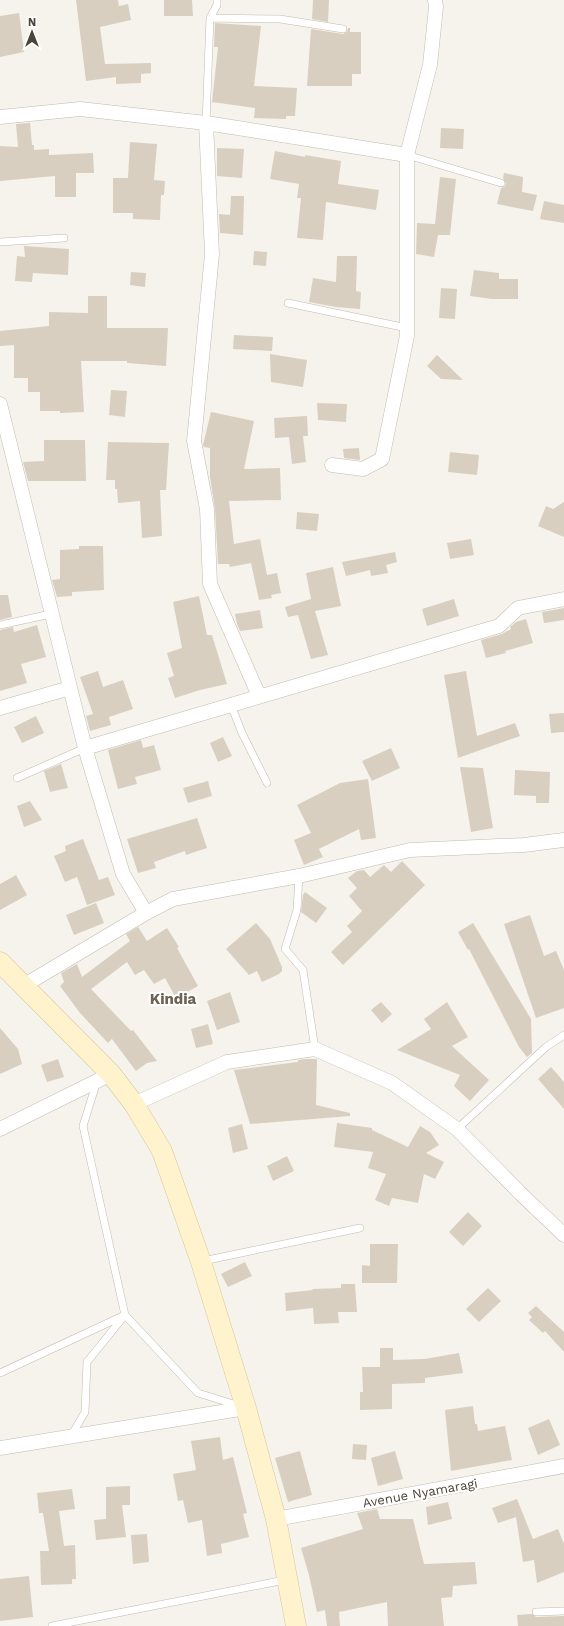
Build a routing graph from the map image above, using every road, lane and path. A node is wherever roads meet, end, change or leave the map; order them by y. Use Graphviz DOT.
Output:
graph roads {
  1 [pos="217,0"];
  2 [pos="435,0"];
  3 [pos="210,18"];
  4 [pos="343,29"];
  5 [pos="0,117"];
  6 [pos="206,123"];
  7 [pos="407,155"];
  8 [pos="501,183"];
  9 [pos="64,238"];
  10 [pos="0,242"];
  11 [pos="288,303"];
  12 [pos="407,328"];
  13 [pos="0,404"];
  14 [pos="2,423"];
  15 [pos="332,465"];
  16 [pos="564,599"];
  17 [pos="51,614"];
  18 [pos="0,625"];
  19 [pos="70,688"];
  20 [pos="259,696"];
  21 [pos="231,705"];
  22 [pos="0,708"];
  23 [pos="85,748"];
  24 [pos="17,778"];
  25 [pos="267,782"];
  26 [pos="564,840"];
  27 [pos="299,876"];
  28 [pos="146,913"];
  29 [pos="0,962"];
  30 [pos="23,986"];
  31 [pos="564,1035"];
  32 [pos="315,1049"];
  33 [pos="104,1077"];
  34 [pos="134,1104"];
  35 [pos="0,1129"];
  36 [pos="457,1129"];
  37 [pos="360,1228"];
  38 [pos="564,1235"];
  39 [pos="201,1262"];
  40 [pos="125,1316"];
  41 [pos="0,1373"];
  42 [pos="246,1408"];
  43 [pos="70,1436"];
  44 [pos="0,1448"];
  45 [pos="564,1466"];
  46 [pos="276,1519"];
  47 [pos="287,1580"];
  48 [pos="564,1610"];
  49 [pos="536,1612"];
  50 [pos="52,1626"];
  51 [pos="296,1626"];
  1 -- 3 [label="lane"];
  2 -- 7 [label="street"];
  3 -- 4 [label="lane"];
  3 -- 6 [label="lane"];
  5 -- 6 [label="street"];
  6 -- 7 [label="street"];
  6 -- 20 [label="street"];
  7 -- 8 [label="lane"];
  7 -- 12 [label="street"];
  9 -- 10 [label="lane"];
  11 -- 12 [label="lane"];
  12 -- 15 [label="street"];
  13 -- 14 [label="street"];
  14 -- 17 [label="street"];
  16 -- 20 [label="street"];
  17 -- 18 [label="lane"];
  17 -- 19 [label="street"];
  19 -- 22 [label="street"];
  19 -- 23 [label="street"];
  20 -- 21 [label="street"];
  21 -- 23 [label="street"];
  21 -- 25 [label="lane"];
  23 -- 24 [label="lane"];
  23 -- 28 [label="street"];
  26 -- 27 [label="street"];
  27 -- 28 [label="street"];
  27 -- 32 [label="lane"];
  28 -- 30 [label="street"];
  29 -- 30 [label="street"];
  30 -- 33 [label="street"];
  31 -- 36 [label="lane"];
  32 -- 34 [label="street"];
  32 -- 36 [label="street"];
  33 -- 34 [label="street"];
  33 -- 35 [label="street"];
  33 -- 40 [label="lane"];
  34 -- 39 [label="street"];
  36 -- 38 [label="street"];
  37 -- 39 [label="lane"];
  39 -- 42 [label="street"];
  40 -- 41 [label="lane"];
  40 -- 42 [label="lane"];
  40 -- 43 [label="lane"];
  42 -- 43 [label="street"];
  42 -- 46 [label="street"];
  43 -- 44 [label="street"];
  45 -- 46 [label="street, Avenue Nyamaragi"];
  46 -- 47 [label="street"];
  47 -- 50 [label="lane"];
  47 -- 51 [label="street"];
  48 -- 49 [label="lane"];
}
